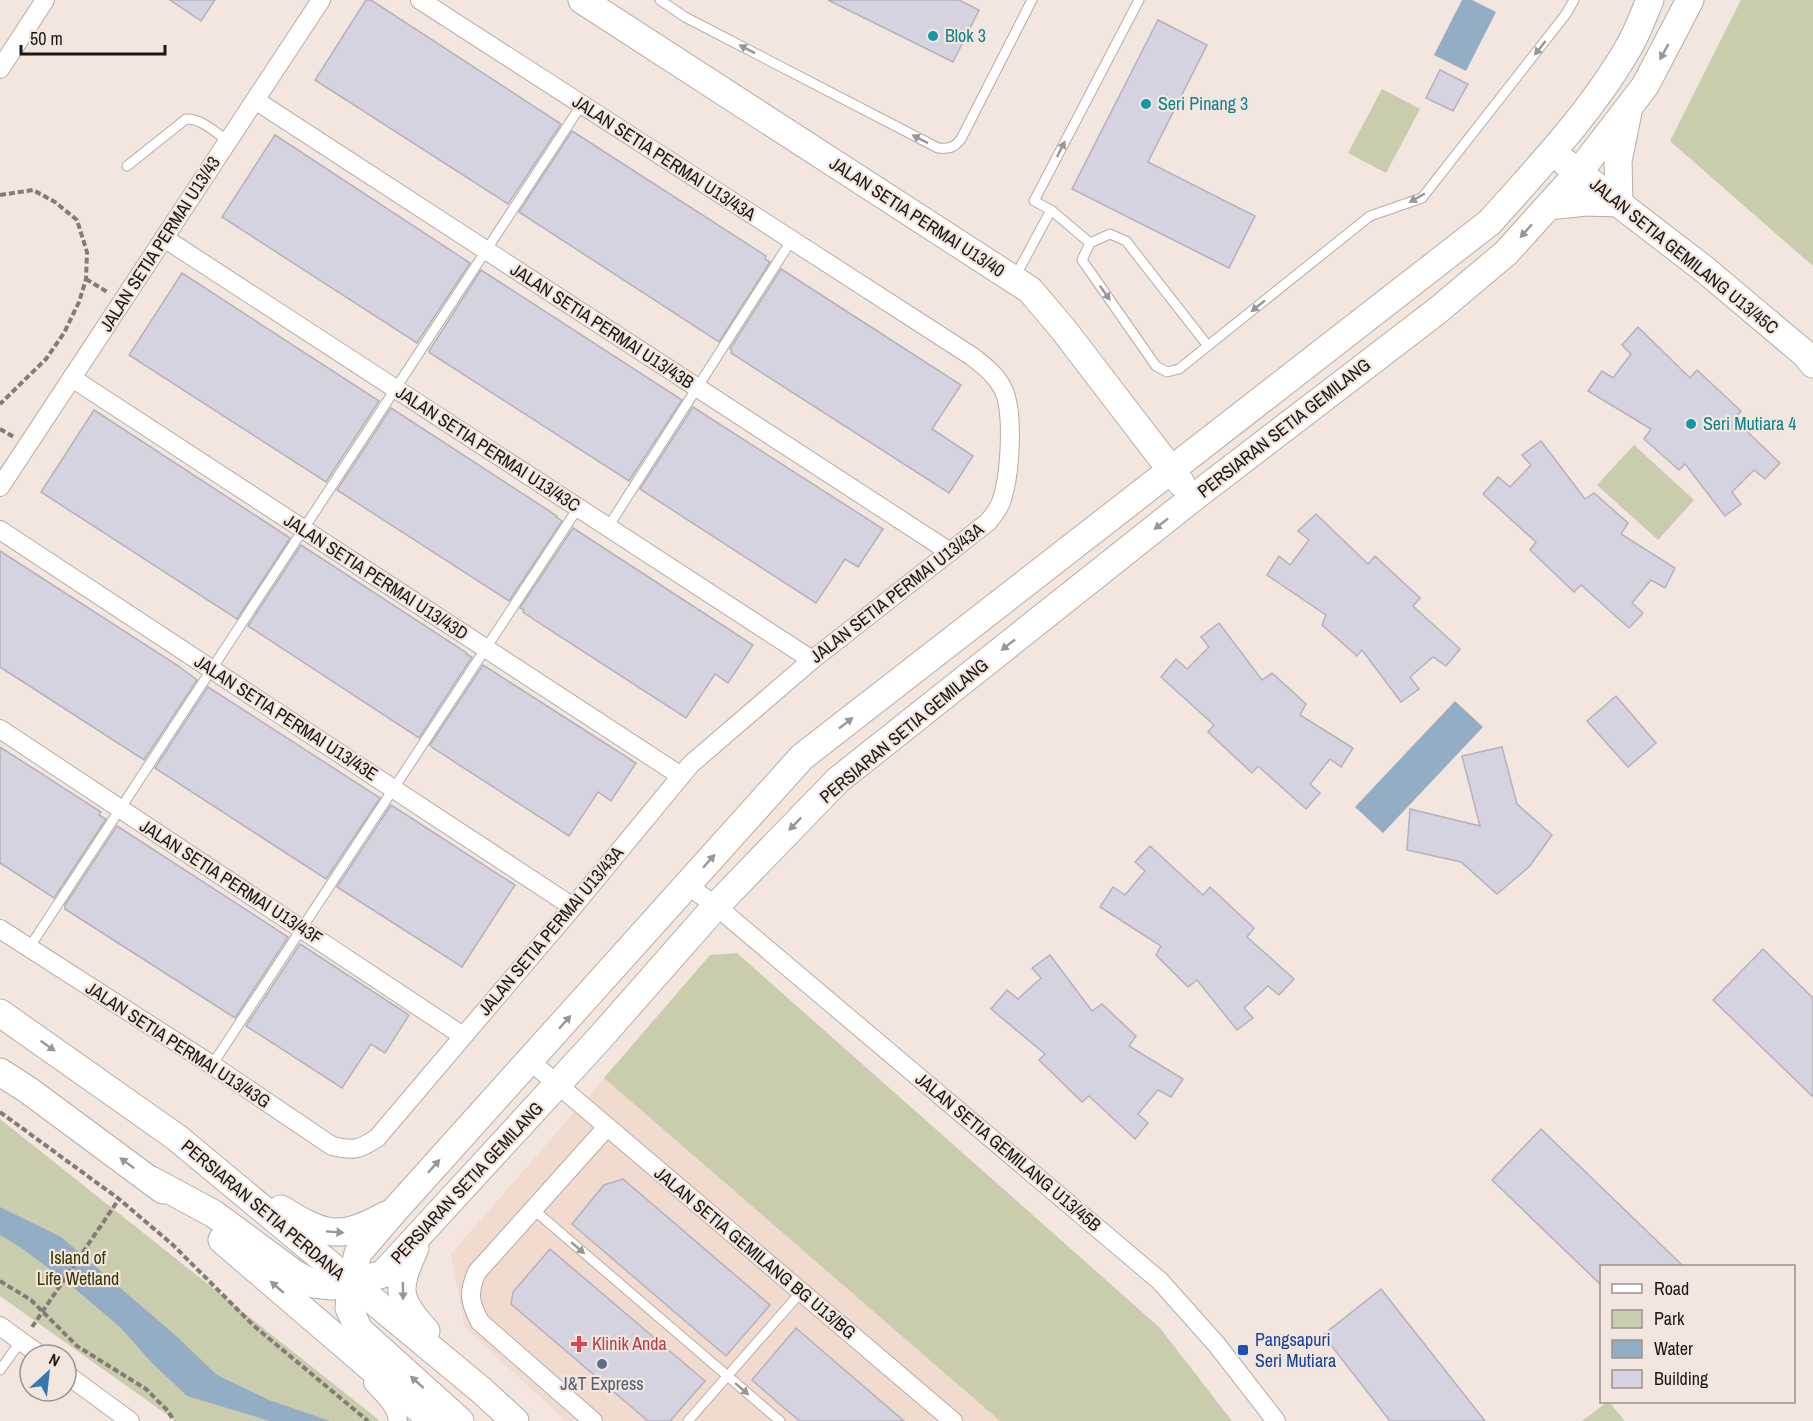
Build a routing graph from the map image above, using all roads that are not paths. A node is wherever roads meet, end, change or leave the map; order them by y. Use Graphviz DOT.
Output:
graph roads {
  1 [pos="45,0"];
  2 [pos="321,0"];
  3 [pos="420,0"];
  4 [pos="582,0"];
  5 [pos="660,0"];
  6 [pos="1032,0"];
  7 [pos="1139,0"];
  8 [pos="1574,0"];
  9 [pos="1650,0"];
  10 [pos="1690,0"];
  11 [pos="0,69"];
  12 [pos="255,100"];
  13 [pos="582,104"];
  14 [pos="1628,108"];
  15 [pos="228,141"];
  16 [pos="1551,153"];
  17 [pos="127,166"];
  18 [pos="1579,172"];
  19 [pos="1619,203"];
  20 [pos="1549,206"];
  21 [pos="1051,210"];
  22 [pos="164,238"];
  23 [pos="791,241"];
  24 [pos="1090,243"];
  25 [pos="486,250"];
  26 [pos="1014,279"];
  27 [pos="1208,346"];
  28 [pos="1813,364"];
  29 [pos="72,378"];
  30 [pos="697,388"];
  31 [pos="395,389"];
  32 [pos="1171,470"];
  33 [pos="0,487"];
  34 [pos="1193,498"];
  35 [pos="578,508"];
  36 [pos="608,527"];
  37 [pos="303,529"];
  38 [pos="0,530"];
  39 [pos="950,552"];
  40 [pos="486,648"];
  41 [pos="812,660"];
  42 [pos="212,669"];
  43 [pos="0,729"];
  44 [pos="681,776"];
  45 [pos="394,789"];
  46 [pos="120,808"];
  47 [pos="687,885"];
  48 [pos="716,906"];
  49 [pos="573,907"];
  50 [pos="0,929"];
  51 [pos="302,929"];
  52 [pos="29,948"];
  53 [pos="0,1013"];
  54 [pos="463,1036"];
  55 [pos="530,1061"];
  56 [pos="212,1065"];
  57 [pos="0,1072"];
  58 [pos="557,1085"];
  59 [pos="607,1127"];
  60 [pos="360,1149"];
  61 [pos="211,1165"];
  62 [pos="151,1180"];
  63 [pos="395,1210"];
  64 [pos="534,1210"];
  65 [pos="420,1236"];
  66 [pos="351,1283"];
  67 [pos="801,1292"];
  68 [pos="309,1315"];
  69 [pos="0,1326"];
  70 [pos="21,1341"];
  71 [pos="24,1343"];
  72 [pos="0,1370"];
  73 [pos="727,1376"];
  74 [pos="78,1383"];
  75 [pos="481,1390"];
  76 [pos="130,1421"];
  77 [pos="398,1421"];
  78 [pos="433,1421"];
  79 [pos="460,1421"];
  80 [pos="516,1421"];
  81 [pos="593,1421"];
  82 [pos="687,1421"];
  83 [pos="780,1421"];
  84 [pos="952,1421"];
  85 [pos="1276,1421"];
  1 -- 11 [label="street"];
  2 -- 12 [label="street, JALAN SETIA PERMAI U13/43"];
  3 -- 13 [label="street, JALAN SETIA PERMAI U13/43A"];
  4 -- 26 [label="street, JALAN SETIA PERMAI U13/40"];
  6 -- 5 [label="lane, one-way"];
  21 -- 7 [label="lane, one-way"];
  8 -- 27 [label="lane, one-way"];
  9 -- 16 [label="street, PERSIARAN SETIA GEMILANG"];
  10 -- 14 [label="street, PERSIARAN SETIA GEMILANG, one-way"];
  12 -- 15 [label="street, JALAN SETIA PERMAI U13/43"];
  12 -- 25 [label="street, JALAN SETIA PERMAI U13/43B"];
  13 -- 23 [label="street, JALAN SETIA PERMAI U13/43A"];
  13 -- 25 [label="lane"];
  14 -- 18 [label="street, PERSIARAN SETIA GEMILANG"];
  14 -- 19 [label="street"];
  15 -- 17 [label="lane"];
  15 -- 22 [label="street, JALAN SETIA PERMAI U13/43"];
  16 -- 18 [label="street, JALAN SETIA GEMILANG U13/45C"];
  16 -- 32 [label="street, PERSIARAN SETIA GEMILANG"];
  18 -- 19 [label="street, JALAN SETIA GEMILANG U13/45C"];
  18 -- 20 [label="street, PERSIARAN SETIA GEMILANG"];
  19 -- 20 [label="street"];
  19 -- 28 [label="street, JALAN SETIA GEMILANG U13/45C"];
  20 -- 34 [label="street, PERSIARAN SETIA GEMILANG, one-way"];
  21 -- 24 [label="lane"];
  21 -- 26 [label="lane"];
  22 -- 29 [label="street, JALAN SETIA PERMAI U13/43"];
  22 -- 31 [label="street, JALAN SETIA PERMAI U13/43C"];
  23 -- 30 [label="lane"];
  23 -- 39 [label="street, JALAN SETIA PERMAI U13/43A"];
  24 -- 27 [label="lane"];
  24 -- 27 [label="lane, one-way"];
  25 -- 30 [label="street, JALAN SETIA PERMAI U13/43B"];
  25 -- 31 [label="lane"];
  26 -- 32 [label="street, JALAN SETIA PERMAI U13/40"];
  29 -- 33 [label="street, JALAN SETIA PERMAI U13/43"];
  29 -- 37 [label="street, JALAN SETIA PERMAI U13/43D"];
  30 -- 36 [label="lane"];
  30 -- 39 [label="street, JALAN SETIA PERMAI U13/43B"];
  31 -- 35 [label="street, JALAN SETIA PERMAI U13/43C"];
  31 -- 37 [label="lane"];
  32 -- 34 [label="street, JALAN SETIA PERMAI U13/40"];
  47 -- 32 [label="street, PERSIARAN SETIA GEMILANG, one-way"];
  34 -- 48 [label="street, PERSIARAN SETIA GEMILANG, one-way"];
  35 -- 36 [label="street, JALAN SETIA PERMAI U13/43C"];
  35 -- 40 [label="lane"];
  36 -- 41 [label="street, JALAN SETIA PERMAI U13/43C"];
  37 -- 40 [label="street, JALAN SETIA PERMAI U13/43D"];
  37 -- 42 [label="lane"];
  38 -- 42 [label="street, JALAN SETIA PERMAI U13/43E"];
  39 -- 41 [label="street, JALAN SETIA PERMAI U13/43A"];
  40 -- 44 [label="street, JALAN SETIA PERMAI U13/43D"];
  40 -- 45 [label="lane"];
  41 -- 44 [label="street, JALAN SETIA PERMAI U13/43A"];
  42 -- 45 [label="street, JALAN SETIA PERMAI U13/43E"];
  42 -- 46 [label="lane"];
  43 -- 46 [label="street, JALAN SETIA PERMAI U13/43F"];
  44 -- 49 [label="street, JALAN SETIA PERMAI U13/43A"];
  45 -- 49 [label="street, JALAN SETIA PERMAI U13/43E"];
  45 -- 51 [label="lane"];
  46 -- 51 [label="street, JALAN SETIA PERMAI U13/43F"];
  46 -- 52 [label="lane"];
  47 -- 48 [label="street, JALAN SETIA GEMILANG U13/45B"];
  55 -- 47 [label="street, PERSIARAN SETIA GEMILANG, one-way"];
  48 -- 58 [label="street, PERSIARAN SETIA GEMILANG"];
  48 -- 85 [label="street, JALAN SETIA GEMILANG U13/45B"];
  49 -- 54 [label="street, JALAN SETIA PERMAI U13/43A"];
  50 -- 52 [label="street, JALAN SETIA PERMAI U13/43G"];
  51 -- 54 [label="street, JALAN SETIA PERMAI U13/43F"];
  51 -- 56 [label="lane"];
  52 -- 56 [label="street, JALAN SETIA PERMAI U13/43G"];
  53 -- 61 [label="street, PERSIARAN SETIA PERDANA, one-way"];
  54 -- 60 [label="street, JALAN SETIA PERMAI U13/43A"];
  55 -- 58 [label="street, JALAN SETIA GEMILANG BG U13/BG"];
  63 -- 55 [label="street, PERSIARAN SETIA GEMILANG, one-way"];
  56 -- 60 [label="street, JALAN SETIA PERMAI U13/43G"];
  62 -- 57 [label="street, one-way"];
  58 -- 59 [label="street, JALAN SETIA GEMILANG BG U13/BG"];
  58 -- 65 [label="street, PERSIARAN SETIA GEMILANG"];
  59 -- 64 [label="street"];
  59 -- 67 [label="street, JALAN SETIA GEMILANG BG U13/BG"];
  61 -- 63 [label="street, one-way"];
  61 -- 66 [label="street, PERSIARAN SETIA PERDANA"];
  62 -- 66 [label="street"];
  68 -- 62 [label="street, one-way"];
  63 -- 66 [label="street, PERSIARAN SETIA GEMILANG"];
  64 -- 73 [label="lane, one-way"];
  64 -- 81 [label="street"];
  65 -- 66 [label="street, PERSIARAN SETIA GEMILANG"];
  65 -- 75 [label="street, one-way"];
  66 -- 75 [label="street, PERSIARAN SETIA PERDANA"];
  79 -- 66 [label="street, one-way"];
  67 -- 73 [label="lane"];
  67 -- 84 [label="street, JALAN SETIA GEMILANG BG U13/BG"];
  68 -- 77 [label="street"];
  68 -- 78 [label="street"];
  69 -- 70 [label="street"];
  70 -- 71 [label="street"];
  70 -- 72 [label="lane"];
  73 -- 82 [label="lane"];
  73 -- 83 [label="lane, one-way"];
  74 -- 76 [label="street"];
  75 -- 80 [label="street, PERSIARAN SETIA PERDANA"];
}
